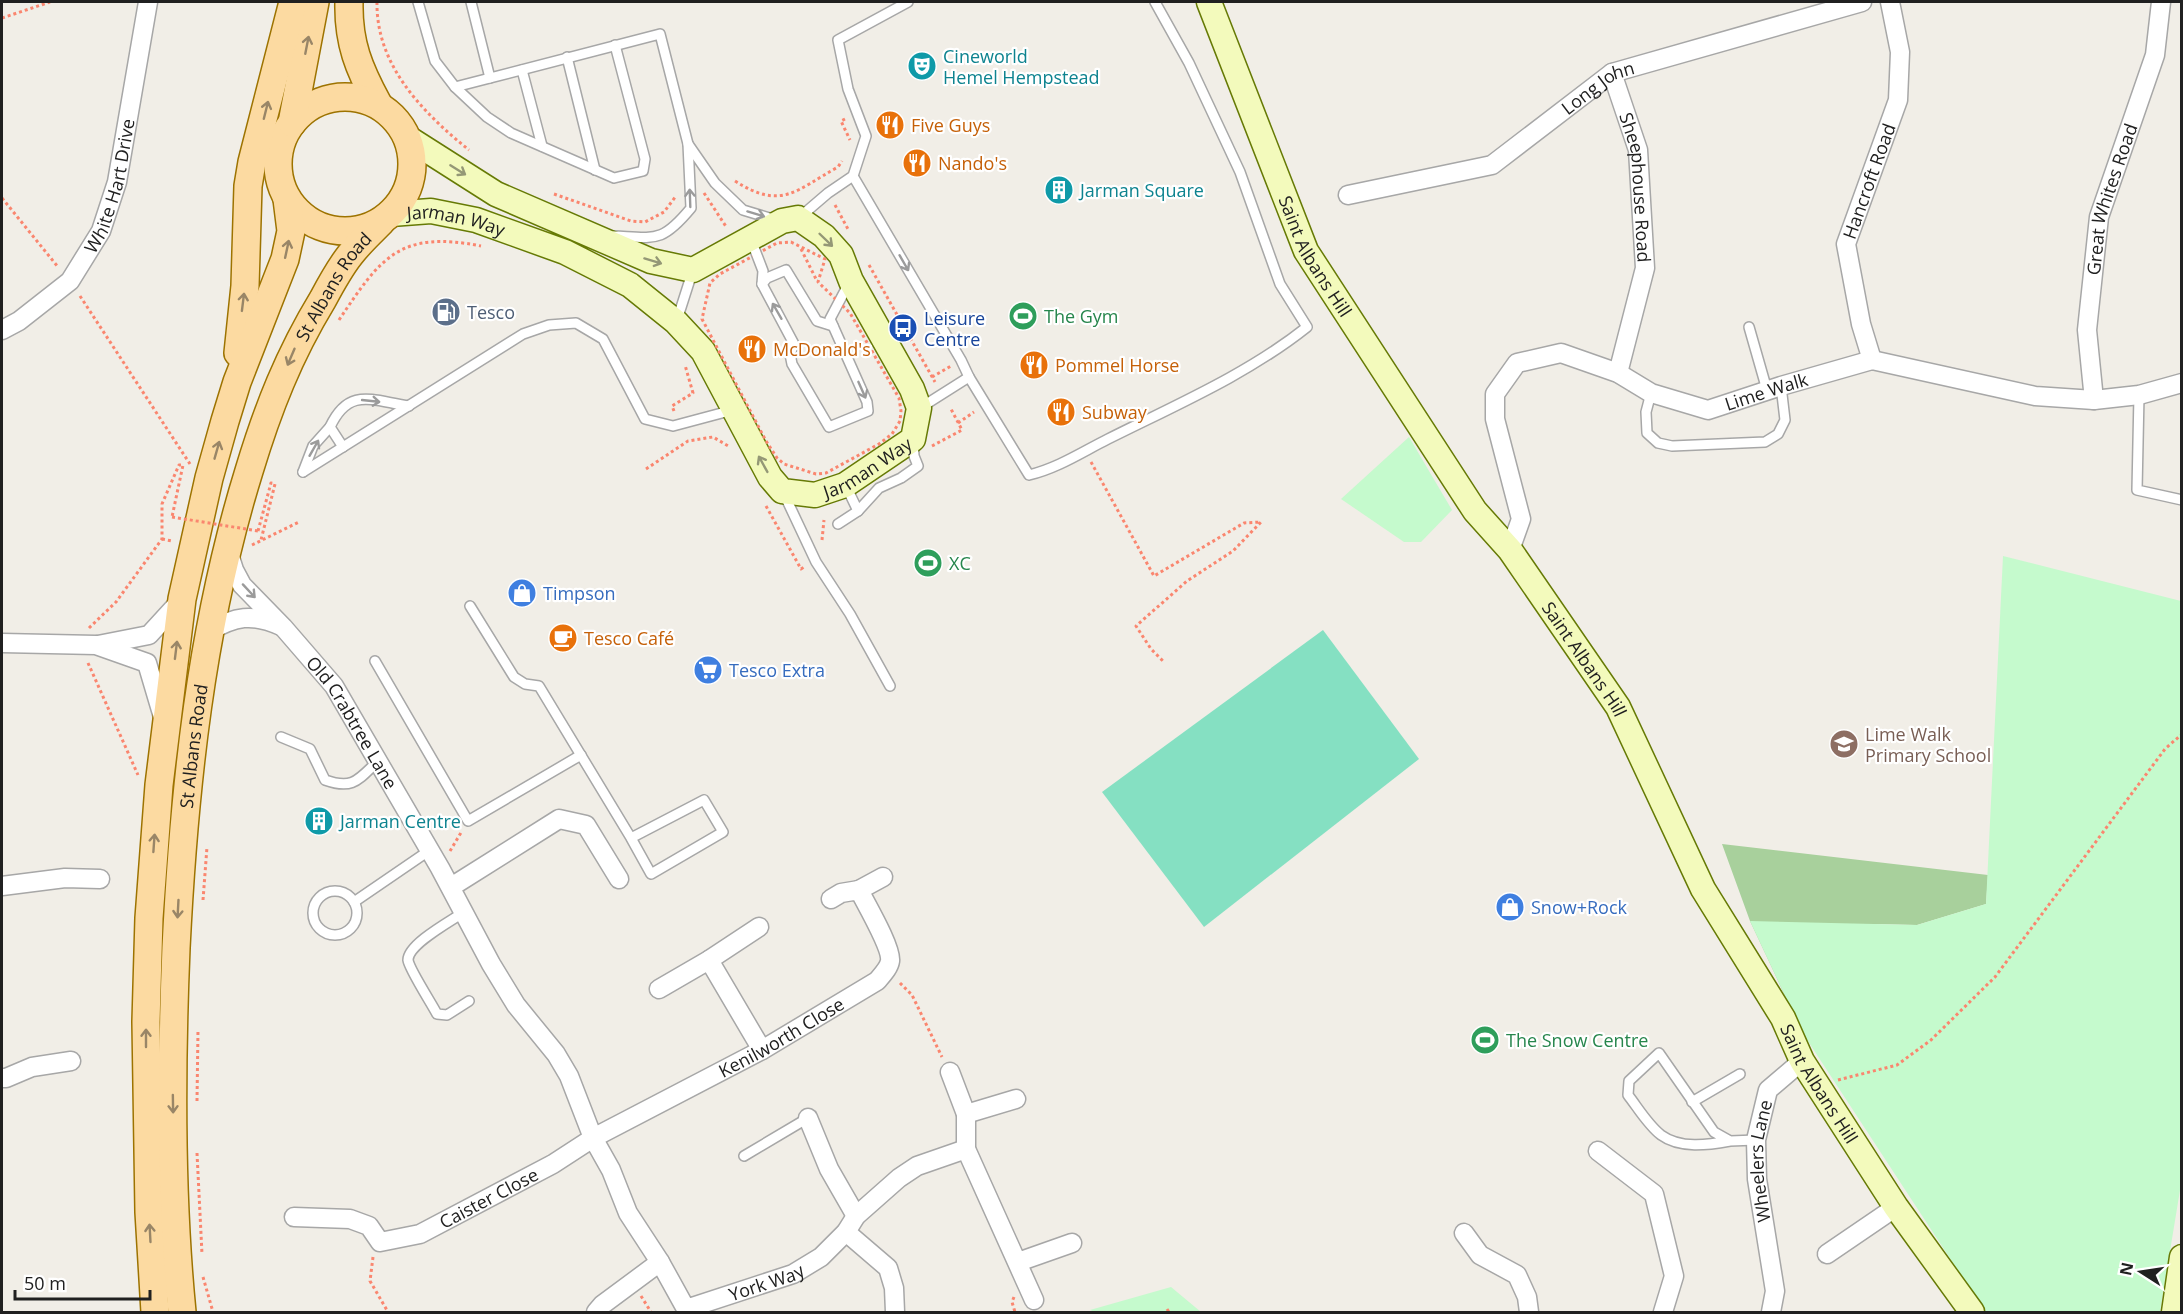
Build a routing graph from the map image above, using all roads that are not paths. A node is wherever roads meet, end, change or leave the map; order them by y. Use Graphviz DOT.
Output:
graph roads {
  1 [pos="148,2"];
  2 [pos="292,2"];
  3 [pos="315,2"];
  4 [pos="349,2"];
  5 [pos="418,2"];
  6 [pos="471,2"];
  7 [pos="908,2"];
  8 [pos="1155,2"];
  9 [pos="1209,2"];
  10 [pos="1890,2"];
  11 [pos="2161,2"];
  12 [pos="1850,3"];
  13 [pos="615,45"];
  14 [pos="567,57"];
  15 [pos="522,70"];
  16 [pos="1612,73"];
  17 [pos="490,78"];
  18 [pos="454,87"];
  19 [pos="378,104"];
  20 [pos="292,123"];
  21 [pos="408,138"];
  22 [pos="688,144"];
  23 [pos="542,146"];
  24 [pos="595,170"];
  25 [pos="853,176"];
  26 [pos="1348,195"];
  27 [pos="287,199"];
  28 [pos="386,218"];
  29 [pos="790,220"];
  30 [pos="591,234"];
  31 [pos="746,247"];
  32 [pos="693,270"];
  33 [pos="851,281"];
  34 [pos="762,284"];
  35 [pos="676,322"];
  36 [pos="833,326"];
  37 [pos="1749,327"];
  38 [pos="2,330"];
  39 [pos="1872,360"];
  40 [pos="1618,373"];
  41 [pos="969,377"];
  42 [pos="237,382"];
  43 [pos="2181,383"];
  44 [pos="1774,388"];
  45 [pos="1651,393"];
  46 [pos="2139,395"];
  47 [pos="2094,400"];
  48 [pos="409,406"];
  49 [pos="919,408"];
  50 [pos="733,410"];
  51 [pos="330,427"];
  52 [pos="913,439"];
  53 [pos="344,447"];
  54 [pos="845,485"];
  55 [pos="782,491"];
  56 [pos="2181,500"];
  57 [pos="858,511"];
  58 [pos="838,524"];
  59 [pos="237,544"];
  60 [pos="1510,550"];
  61 [pos="182,599"];
  62 [pos="470,606"];
  63 [pos="283,627"];
  64 [pos="208,632"];
  65 [pos="2,642"];
  66 [pos="96,645"];
  67 [pos="375,661"];
  68 [pos="890,686"];
  69 [pos="166,731"];
  70 [pos="281,736"];
  71 [pos="580,755"];
  72 [pos="378,761"];
  73 [pos="631,838"];
  74 [pos="430,850"];
  75 [pos="884,877"];
  76 [pos="100,879"];
  77 [pos="618,879"];
  78 [pos="2,886"];
  79 [pos="450,887"];
  80 [pos="859,890"];
  81 [pos="831,899"];
  82 [pos="354,902"];
  83 [pos="464,912"];
  84 [pos="759,927"];
  85 [pos="709,960"];
  86 [pos="659,989"];
  87 [pos="469,1001"];
  88 [pos="762,1050"];
  89 [pos="71,1060"];
  90 [pos="1802,1061"];
  91 [pos="950,1072"];
  92 [pos="1740,1074"];
  93 [pos="2,1078"];
  94 [pos="1016,1099"];
  95 [pos="1692,1102"];
  96 [pos="966,1114"];
  97 [pos="808,1118"];
  98 [pos="593,1138"];
  99 [pos="1756,1140"];
  100 [pos="1730,1141"];
  101 [pos="966,1149"];
  102 [pos="1598,1151"];
  103 [pos="744,1156"];
  104 [pos="1896,1207"];
  105 [pos="294,1217"];
  106 [pos="851,1224"];
  107 [pos="1464,1233"];
  108 [pos="1072,1243"];
  109 [pos="1827,1254"];
  110 [pos="2181,1257"];
  111 [pos="660,1262"];
  112 [pos="1018,1262"];
  113 [pos="1034,1300"];
  114 [pos="194,1308"];
  115 [pos="686,1311"];
  116 [pos="155,1312"];
  117 [pos="596,1312"];
  118 [pos="895,1312"];
  119 [pos="1529,1312"];
  120 [pos="1663,1312"];
  121 [pos="1771,1312"];
  122 [pos="1972,1312"];
  123 [pos="2174,1312"];
  1 -- 38 [label="street, White Hart Drive"];
  42 -- 2 [label="main road, one-way"];
  20 -- 3 [label="main road, one-way"];
  4 -- 19 [label="main road"];
  5 -- 18 [label="lane"];
  6 -- 17 [label="lane"];
  7 -- 25 [label="lane"];
  8 -- 41 [label="lane"];
  9 -- 60 [label="street, Saint Albans Hill"];
  10 -- 39 [label="street, Hancroft Road"];
  11 -- 47 [label="street, Great Whites Road"];
  12 -- 16 [label="street, Long John"];
  13 -- 14 [label="lane"];
  13 -- 22 [label="lane"];
  13 -- 24 [label="lane"];
  14 -- 15 [label="lane"];
  14 -- 24 [label="lane"];
  15 -- 17 [label="lane"];
  15 -- 23 [label="lane"];
  16 -- 26 [label="street, Long John"];
  16 -- 40 [label="street, Sheephouse Road"];
  17 -- 18 [label="lane"];
  18 -- 23 [label="lane"];
  19 -- 20 [label="main road"];
  19 -- 21 [label="main road"];
  20 -- 27 [label="main road"];
  21 -- 28 [label="main road"];
  21 -- 30 [label="street, Jarman Way, one-way"];
  22 -- 29 [label="lane, one-way"];
  30 -- 22 [label="lane, one-way"];
  23 -- 24 [label="lane"];
  25 -- 29 [label="lane"];
  25 -- 41 [label="lane, one-way"];
  27 -- 28 [label="main road"];
  42 -- 27 [label="main road, St Albans Road, one-way"];
  28 -- 35 [label="street, Jarman Way"];
  28 -- 59 [label="main road, St Albans Road, one-way"];
  29 -- 31 [label="street"];
  29 -- 33 [label="street, one-way"];
  30 -- 32 [label="street, Jarman Way, one-way"];
  31 -- 32 [label="street"];
  31 -- 34 [label="lane"];
  32 -- 35 [label="lane"];
  33 -- 36 [label="lane"];
  33 -- 49 [label="street"];
  34 -- 36 [label="lane"];
  36 -- 34 [label="lane, one-way"];
  35 -- 50 [label="street, Jarman Way"];
  37 -- 44 [label="lane"];
  39 -- 44 [label="street, Lime Walk"];
  39 -- 47 [label="street, Lime Walk"];
  40 -- 45 [label="street, Lime Walk"];
  40 -- 60 [label="street, Lime Walk"];
  41 -- 49 [label="lane"];
  61 -- 42 [label="main road, St Albans Road, one-way"];
  43 -- 46 [label="street, Lime Walk"];
  44 -- 45 [label="street, Lime Walk"];
  44 -- 45 [label="lane"];
  46 -- 47 [label="street, Lime Walk"];
  46 -- 56 [label="lane"];
  48 -- 50 [label="lane"];
  51 -- 48 [label="lane, one-way"];
  48 -- 53 [label="lane"];
  49 -- 52 [label="street, Jarman Way"];
  55 -- 50 [label="street, Jarman Way, one-way"];
  51 -- 53 [label="lane"];
  53 -- 51 [label="lane, one-way"];
  52 -- 54 [label="street, Jarman Way"];
  52 -- 57 [label="lane"];
  54 -- 55 [label="street, Jarman Way"];
  54 -- 57 [label="lane"];
  55 -- 68 [label="lane"];
  57 -- 58 [label="lane"];
  59 -- 63 [label="street, Old Crabtree Lane, one-way"];
  59 -- 64 [label="main road, St Albans Road"];
  60 -- 90 [label="street, Saint Albans Hill"];
  61 -- 66 [label="street"];
  69 -- 61 [label="main road, St Albans Road, one-way"];
  62 -- 71 [label="lane"];
  63 -- 64 [label="street"];
  63 -- 72 [label="street, Old Crabtree Lane"];
  64 -- 114 [label="main road, St Albans Road, one-way"];
  65 -- 66 [label="street"];
  66 -- 69 [label="street"];
  67 -- 71 [label="lane"];
  116 -- 69 [label="main road, St Albans Road, one-way"];
  70 -- 72 [label="lane"];
  71 -- 73 [label="lane"];
  72 -- 74 [label="street, Old Crabtree Lane"];
  73 -- 73 [label="lane"];
  74 -- 79 [label="street, Old Crabtree Lane"];
  74 -- 82 [label="lane"];
  75 -- 80 [label="street"];
  76 -- 78 [label="street"];
  77 -- 79 [label="street"];
  79 -- 83 [label="street, Old Crabtree Lane"];
  80 -- 81 [label="street"];
  80 -- 88 [label="street, Kenilworth Close"];
  82 -- 82 [label="lane"];
  83 -- 87 [label="lane"];
  83 -- 98 [label="street, Old Crabtree Lane"];
  84 -- 85 [label="street"];
  85 -- 86 [label="street"];
  85 -- 88 [label="street"];
  88 -- 98 [label="street, Kenilworth Close"];
  89 -- 93 [label="street"];
  90 -- 99 [label="street, Wheelers Lane"];
  90 -- 104 [label="street, Saint Albans Hill"];
  91 -- 96 [label="street"];
  92 -- 95 [label="lane"];
  94 -- 96 [label="street"];
  95 -- 100 [label="lane"];
  95 -- 100 [label="lane"];
  96 -- 101 [label="street"];
  97 -- 103 [label="lane"];
  97 -- 106 [label="street"];
  98 -- 105 [label="street, Caister Close"];
  98 -- 111 [label="street, York Way"];
  99 -- 100 [label="lane"];
  99 -- 121 [label="street, Wheelers Lane"];
  101 -- 106 [label="street, York Way"];
  101 -- 112 [label="street"];
  102 -- 120 [label="street"];
  104 -- 109 [label="street"];
  104 -- 122 [label="street, Saint Albans Hill"];
  106 -- 115 [label="street, York Way"];
  106 -- 118 [label="street"];
  107 -- 119 [label="street"];
  108 -- 112 [label="street"];
  110 -- 123 [label="street"];
  111 -- 115 [label="street, York Way"];
  111 -- 117 [label="street"];
  112 -- 113 [label="street"];
}
